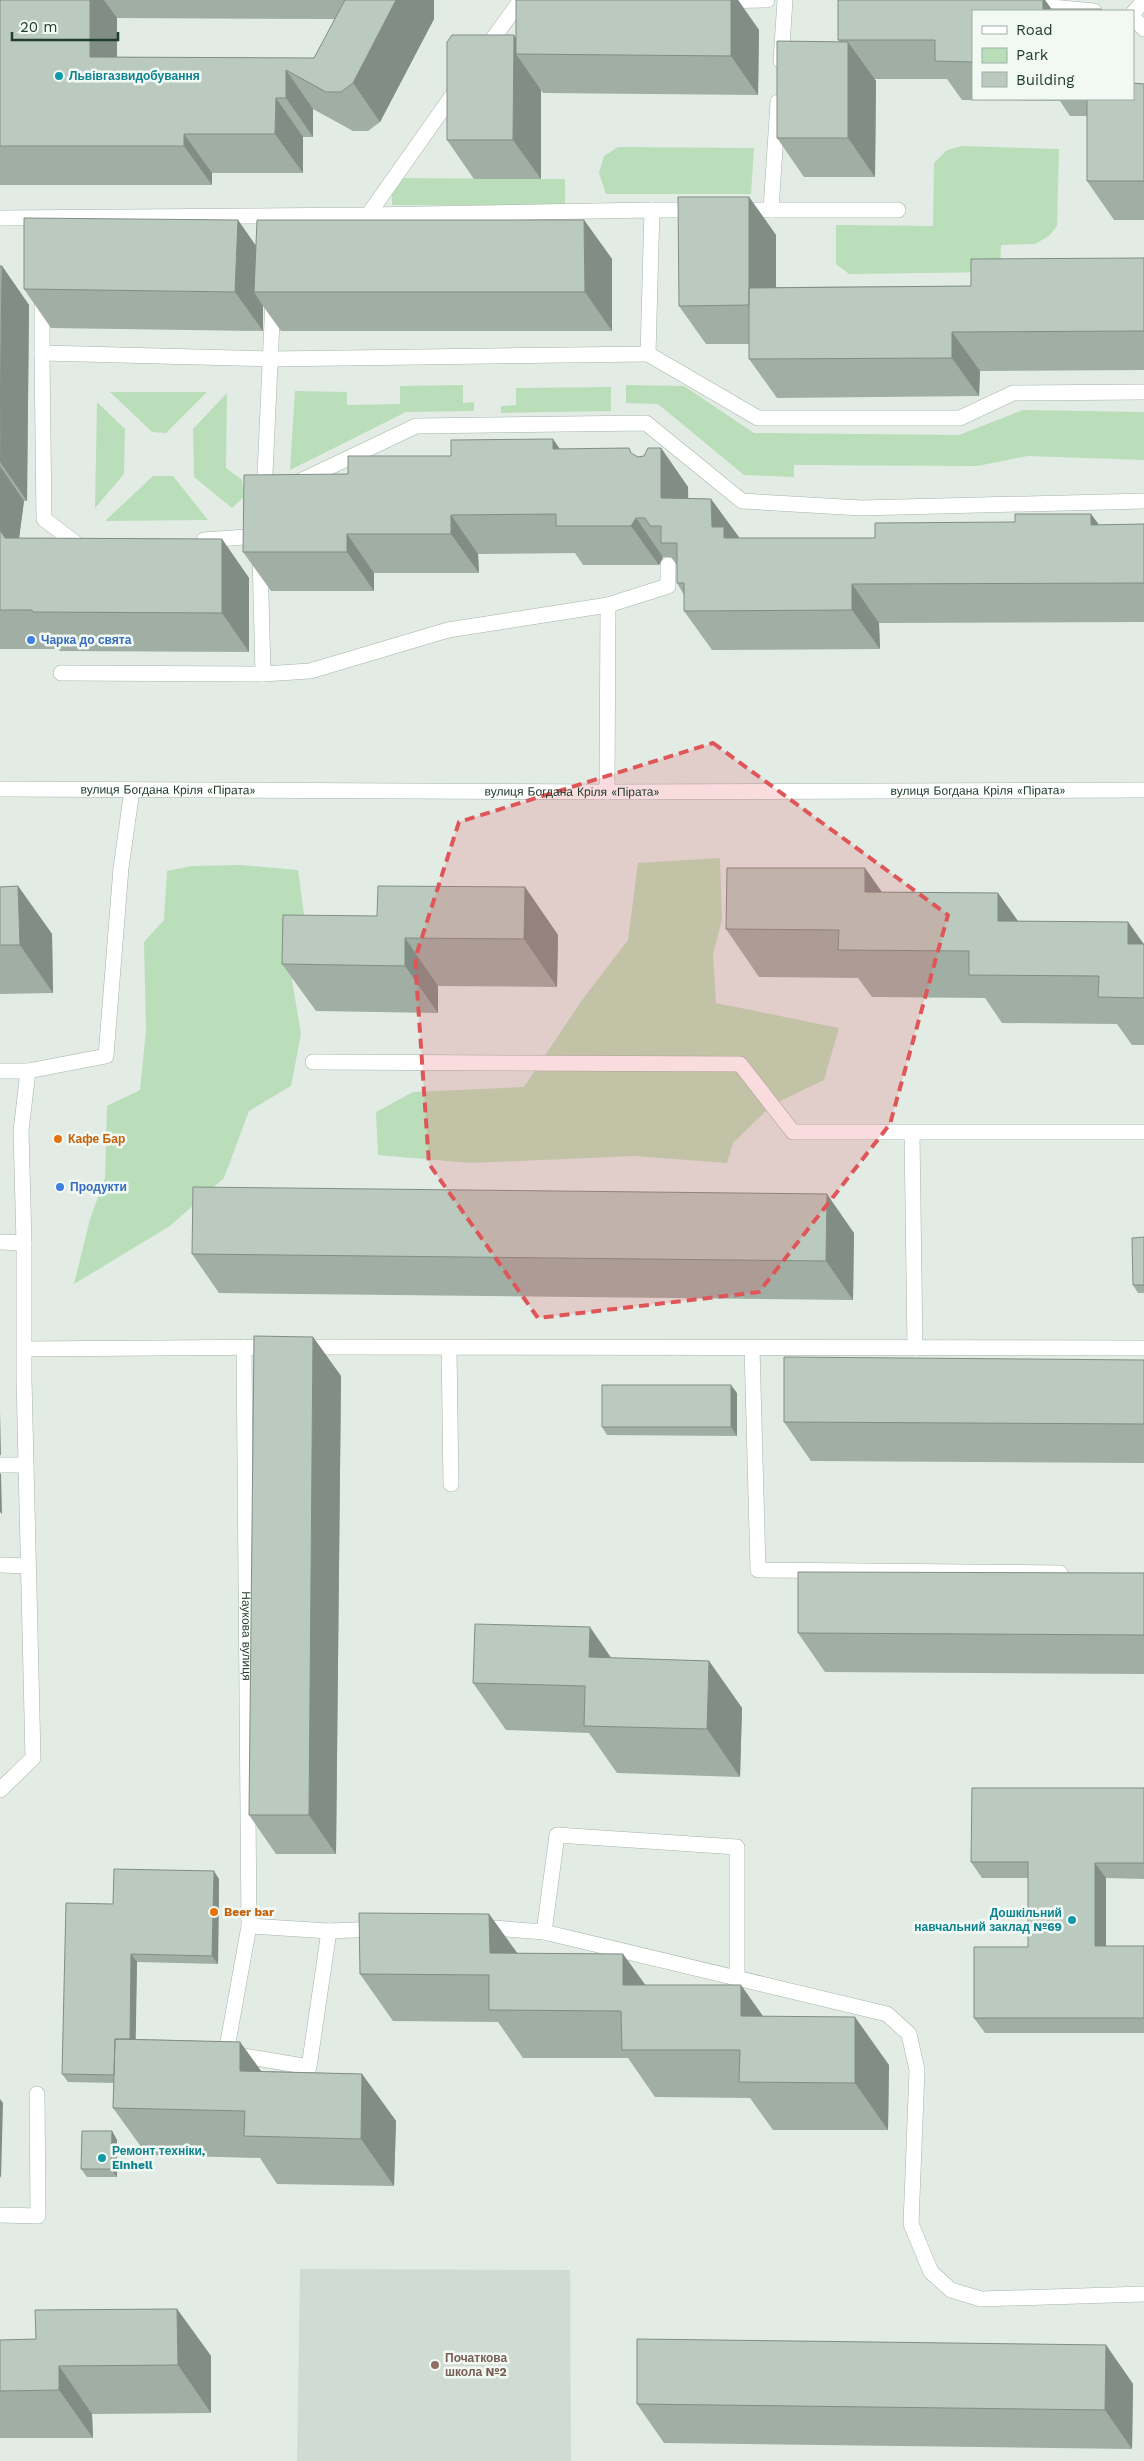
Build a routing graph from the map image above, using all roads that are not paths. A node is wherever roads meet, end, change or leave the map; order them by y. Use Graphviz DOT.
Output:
graph roads {
  1 [pos="767,0"];
  2 [pos="785,0"];
  3 [pos="707,1"];
  4 [pos="1144,1"];
  5 [pos="548,3"];
  6 [pos="1016,3"];
  7 [pos="1084,10"];
  8 [pos="1134,14"];
  9 [pos="1134,16"];
  10 [pos="1144,29"];
  11 [pos="477,60"];
  12 [pos="466,77"];
  13 [pos="652,210"];
  14 [pos="771,210"];
  15 [pos="898,210"];
  16 [pos="368,215"];
  17 [pos="276,216"];
  18 [pos="0,218"];
  19 [pos="42,218"];
  20 [pos="276,235"];
  21 [pos="42,237"];
  22 [pos="42,276"];
  23 [pos="274,283"];
  24 [pos="42,353"];
  25 [pos="648,354"];
  26 [pos="271,359"];
  27 [pos="1144,392"];
  28 [pos="666,439"];
  29 [pos="666,458"];
  30 [pos="1144,501"];
  31 [pos="263,508"];
  32 [pos="260,536"];
  33 [pos="191,541"];
  34 [pos="101,547"];
  35 [pos="668,565"];
  36 [pos="608,605"];
  37 [pos="61,673"];
  38 [pos="263,674"];
  39 [pos="0,789"];
  40 [pos="132,790"];
  41 [pos="1144,790"];
  42 [pos="607,792"];
  43 [pos="313,1062"];
  44 [pos="0,1071"];
  45 [pos="28,1071"];
  46 [pos="912,1132"];
  47 [pos="1144,1132"];
  48 [pos="0,1242"];
  49 [pos="24,1243"];
  50 [pos="244,1347"];
  51 [pos="752,1347"];
  52 [pos="449,1348"];
  53 [pos="915,1348"];
  54 [pos="1144,1348"];
  55 [pos="25,1349"];
  56 [pos="1,1465"];
  57 [pos="26,1465"];
  58 [pos="451,1484"];
  59 [pos="0,1566"];
  60 [pos="28,1566"];
  61 [pos="1075,1573"];
  62 [pos="0,1790"];
  63 [pos="248,1926"];
  64 [pos="465,1926"];
  65 [pos="396,1928"];
  66 [pos="328,1931"];
  67 [pos="544,1932"];
  68 [pos="737,1978"];
  69 [pos="37,2094"];
  70 [pos="0,2215"];
  71 [pos="1144,2294"];
  1 -- 3 [label="street"];
  2 -- 14 [label="street"];
  4 -- 8 [label="street"];
  5 -- 11 [label="street"];
  6 -- 7 [label="street"];
  9 -- 10 [label="street"];
  12 -- 16 [label="street"];
  13 -- 14 [label="street"];
  13 -- 16 [label="street"];
  13 -- 25 [label="street"];
  14 -- 15 [label="street"];
  16 -- 17 [label="street"];
  17 -- 19 [label="street"];
  17 -- 20 [label="street"];
  18 -- 19 [label="street"];
  19 -- 21 [label="street"];
  22 -- 24 [label="street"];
  23 -- 26 [label="street"];
  24 -- 26 [label="street"];
  24 -- 34 [label="street"];
  25 -- 26 [label="street"];
  25 -- 27 [label="street"];
  26 -- 31 [label="street"];
  28 -- 29 [label="street"];
  28 -- 30 [label="street"];
  28 -- 31 [label="street"];
  31 -- 32 [label="street"];
  32 -- 33 [label="street"];
  32 -- 38 [label="street"];
  35 -- 36 [label="street"];
  36 -- 38 [label="street"];
  36 -- 42 [label="street"];
  37 -- 38 [label="street"];
  39 -- 40 [label="street, вулиця Богдана Кріля «Пірата»"];
  40 -- 42 [label="street, вулиця Богдана Кріля «Пірата»"];
  40 -- 45 [label="street"];
  41 -- 42 [label="street, вулиця Богдана Кріля «Пірата»"];
  43 -- 46 [label="street"];
  44 -- 45 [label="street"];
  45 -- 49 [label="street"];
  46 -- 47 [label="street"];
  46 -- 53 [label="street"];
  48 -- 49 [label="street"];
  49 -- 55 [label="street"];
  50 -- 52 [label="street"];
  50 -- 55 [label="street"];
  50 -- 63 [label="street, Наукова вулиця"];
  51 -- 52 [label="street"];
  51 -- 53 [label="street"];
  51 -- 61 [label="street"];
  52 -- 58 [label="street"];
  53 -- 54 [label="street"];
  55 -- 57 [label="street"];
  56 -- 57 [label="street"];
  57 -- 60 [label="street"];
  59 -- 60 [label="street"];
  60 -- 62 [label="street"];
  63 -- 66 [label="street"];
  63 -- 66 [label="street, Наукова вулиця"];
  64 -- 67 [label="street"];
  65 -- 66 [label="street"];
  67 -- 68 [label="street"];
  67 -- 68 [label="street"];
  68 -- 71 [label="street"];
  69 -- 70 [label="street"];
}
